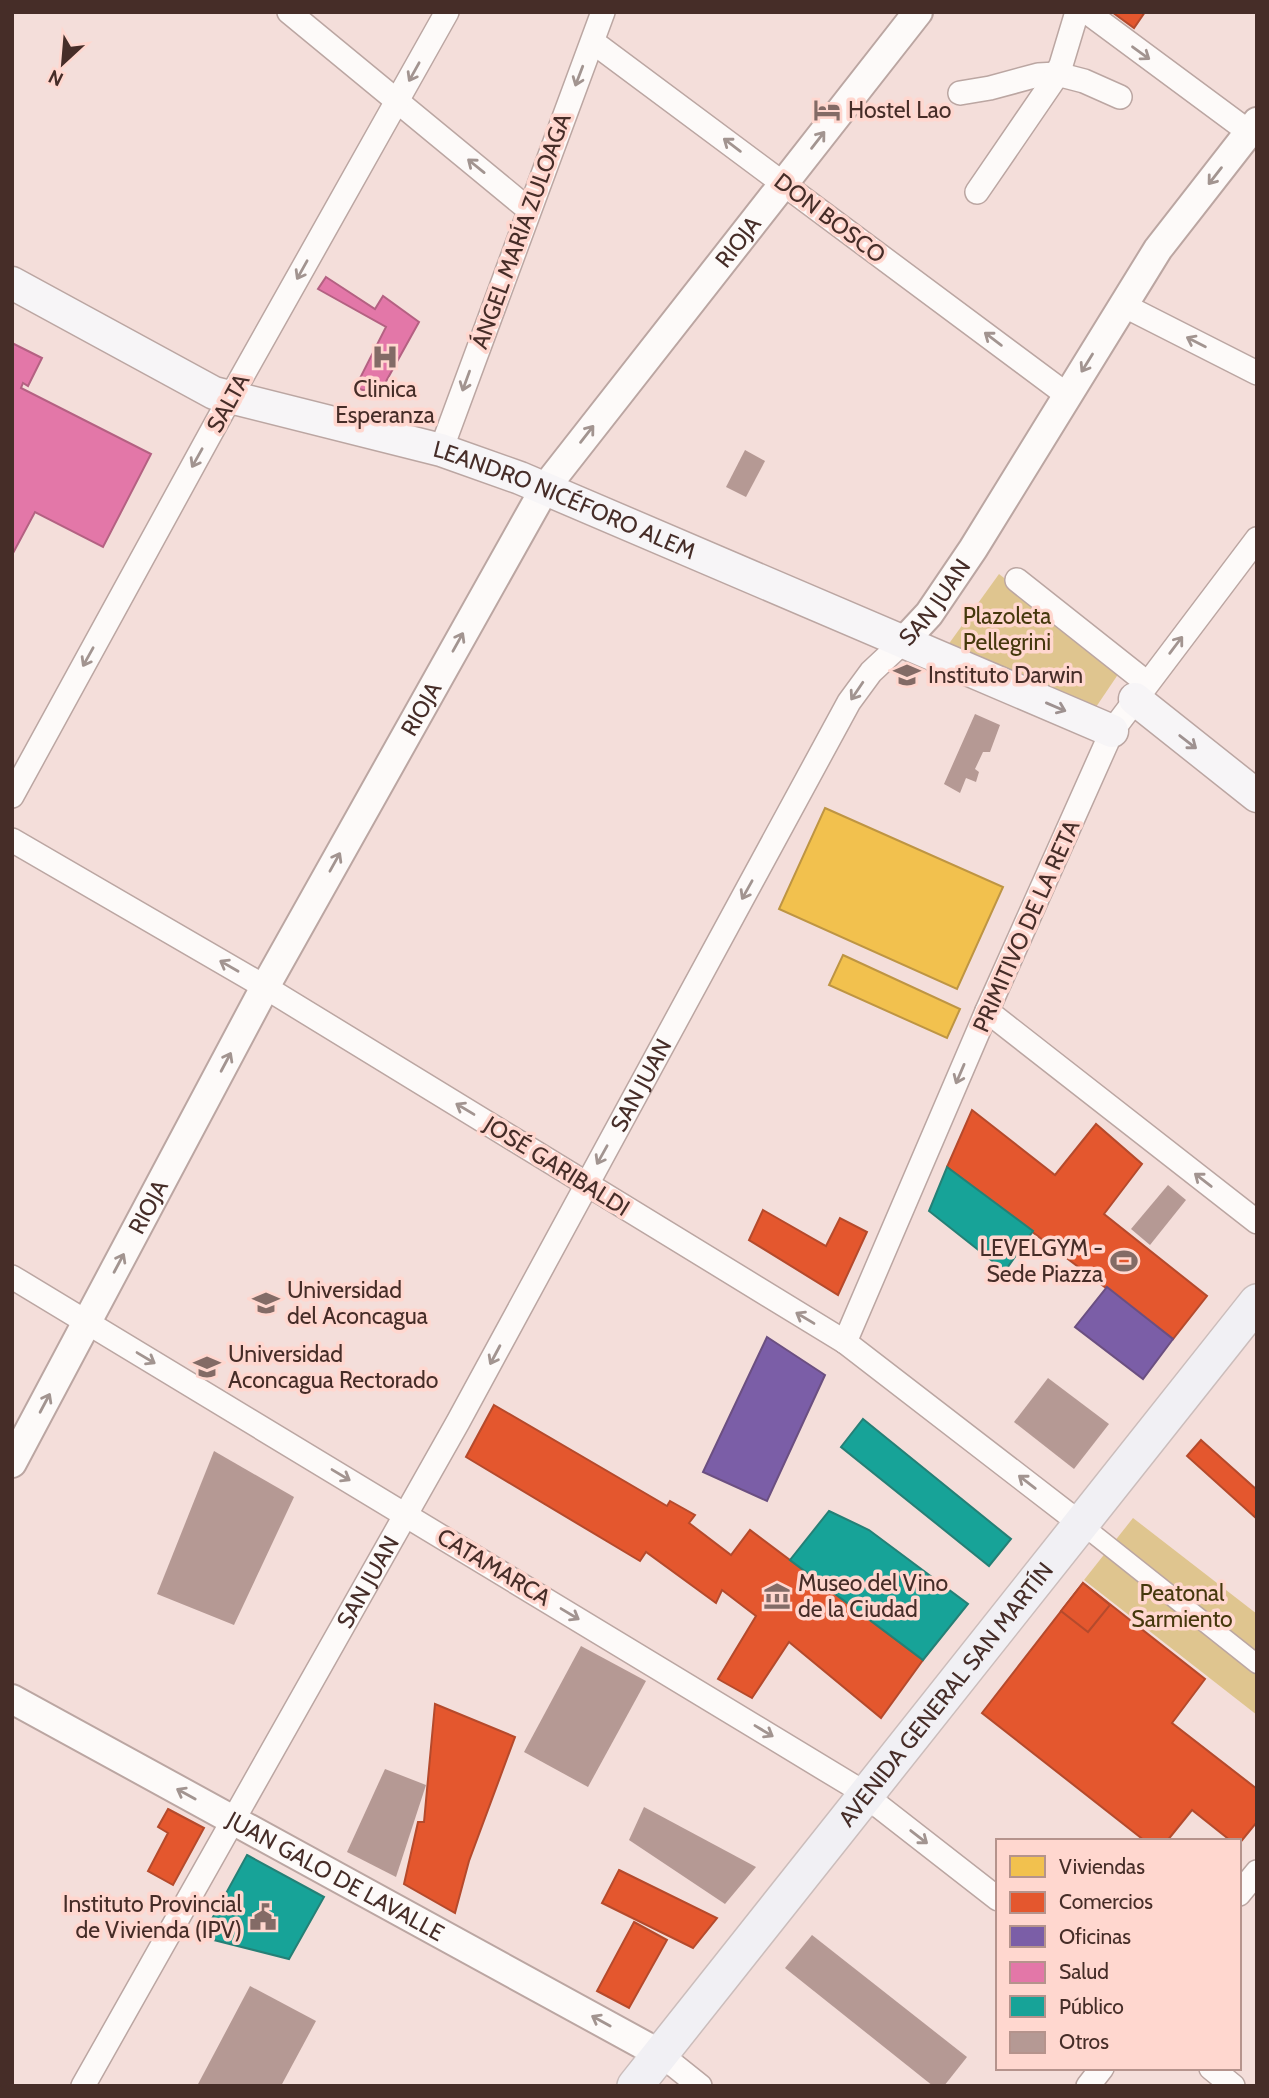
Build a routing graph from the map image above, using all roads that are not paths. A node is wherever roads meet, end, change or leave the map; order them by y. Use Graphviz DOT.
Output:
graph roads {
  1 [pos="289,12"];
  2 [pos="447,12"];
  3 [pos="603,12"];
  4 [pos="918,12"];
  5 [pos="1077,12"];
  6 [pos="1087,12"];
  7 [pos="593,42"];
  8 [pos="1057,74"];
  9 [pos="960,93"];
  10 [pos="1120,97"];
  11 [pos="397,102"];
  12 [pos="1253,127"];
  13 [pos="784,183"];
  14 [pos="977,192"];
  15 [pos="528,209"];
  16 [pos="12,283"];
  17 [pos="1124,305"];
  18 [pos="1257,373"];
  19 [pos="1067,395"];
  20 [pos="230,398"];
  21 [pos="441,450"];
  22 [pos="545,488"];
  23 [pos="1257,539"];
  24 [pos="1017,580"];
  25 [pos="903,642"];
  26 [pos="1141,691"];
  27 [pos="1112,732"];
  28 [pos="12,796"];
  29 [pos="1257,796"];
  30 [pos="12,840"];
  31 [pos="265,987"];
  32 [pos="987,1011"];
  33 [pos="586,1184"];
  34 [pos="1257,1222"];
  35 [pos="12,1277"];
  36 [pos="1257,1302"];
  37 [pos="88,1323"];
  38 [pos="845,1342"];
  39 [pos="12,1463"];
  40 [pos="407,1515"];
  41 [pos="1081,1524"];
  42 [pos="1257,1664"];
  43 [pos="12,1699"];
  44 [pos="866,1795"];
  45 [pos="234,1821"];
  46 [pos="1257,1872"];
  47 [pos="1241,1892"];
  48 [pos="996,1897"];
  49 [pos="660,2054"];
  50 [pos="1100,2070"];
  51 [pos="1213,2070"];
  52 [pos="83,2086"];
  53 [pos="635,2086"];
  54 [pos="700,2086"];
  55 [pos="1088,2086"];
  56 [pos="1233,2086"];
  1 -- 11 [label="street"];
  2 -- 11 [label="street, SALTA, one-way"];
  3 -- 7 [label="street, ÁNGEL MARÍA ZULOAGA"];
  13 -- 4 [label="street, RIOJA, one-way"];
  5 -- 8 [label="street"];
  6 -- 12 [label="street, one-way"];
  13 -- 7 [label="street, DON BOSCO, one-way"];
  7 -- 15 [label="street, ÁNGEL MARÍA ZULOAGA, one-way"];
  8 -- 9 [label="street"];
  8 -- 10 [label="street"];
  8 -- 14 [label="street"];
  15 -- 11 [label="street, one-way"];
  11 -- 20 [label="street, SALTA, one-way"];
  12 -- 17 [label="street, SAN JUAN, one-way"];
  19 -- 13 [label="street, DON BOSCO, one-way"];
  22 -- 13 [label="street, RIOJA, one-way"];
  15 -- 21 [label="street, ÁNGEL MARÍA ZULOAGA, one-way"];
  16 -- 20 [label="main road, LEANDRO NICÉFORO ALEM"];
  18 -- 17 [label="street, one-way"];
  17 -- 19 [label="street, SAN JUAN, one-way"];
  19 -- 25 [label="street, SAN JUAN"];
  20 -- 21 [label="main road, LEANDRO NICÉFORO ALEM"];
  20 -- 28 [label="street, SALTA, one-way"];
  21 -- 22 [label="main road, LEANDRO NICÉFORO ALEM"];
  22 -- 25 [label="main road, LEANDRO NICÉFORO ALEM"];
  31 -- 22 [label="street, RIOJA, one-way"];
  26 -- 23 [label="street, PRIMITIVO DE LA RETA, one-way"];
  24 -- 26 [label="street"];
  25 -- 27 [label="main road, LEANDRO NICÉFORO ALEM, one-way"];
  25 -- 33 [label="street, SAN JUAN, one-way"];
  26 -- 27 [label="street, PRIMITIVO DE LA RETA"];
  26 -- 29 [label="main road, one-way"];
  27 -- 32 [label="street, PRIMITIVO DE LA RETA"];
  31 -- 30 [label="street, JOSÉ GARIBALDI, one-way"];
  33 -- 31 [label="street, JOSÉ GARIBALDI, one-way"];
  37 -- 31 [label="street, RIOJA, one-way"];
  34 -- 32 [label="street, one-way"];
  32 -- 38 [label="street, PRIMITIVO DE LA RETA, one-way"];
  38 -- 33 [label="street, JOSÉ GARIBALDI, one-way"];
  33 -- 40 [label="street, SAN JUAN, one-way"];
  35 -- 37 [label="street, CATAMARCA"];
  36 -- 41 [label="main road, AVENIDA GENERAL SAN MARTÍN"];
  39 -- 37 [label="street, RIOJA, one-way"];
  37 -- 40 [label="street, CATAMARCA, one-way"];
  41 -- 38 [label="street, JOSÉ GARIBALDI, one-way"];
  40 -- 44 [label="street, CATAMARCA, one-way"];
  40 -- 45 [label="street, SAN JUAN"];
  41 -- 42 [label="street"];
  41 -- 44 [label="main road, AVENIDA GENERAL SAN MARTÍN"];
  45 -- 43 [label="street, JUAN GALO DE LAVALLE, one-way"];
  44 -- 48 [label="street, CATAMARCA, one-way"];
  44 -- 49 [label="main road, AVENIDA GENERAL SAN MARTÍN"];
  49 -- 45 [label="street, JUAN GALO DE LAVALLE, one-way"];
  45 -- 52 [label="street, SAN JUAN"];
  46 -- 47 [label="street"];
  49 -- 53 [label="main road, AVENIDA GENERAL SAN MARTÍN"];
  49 -- 54 [label="street"];
  50 -- 55 [label="street"];
  51 -- 56 [label="street"];
}
